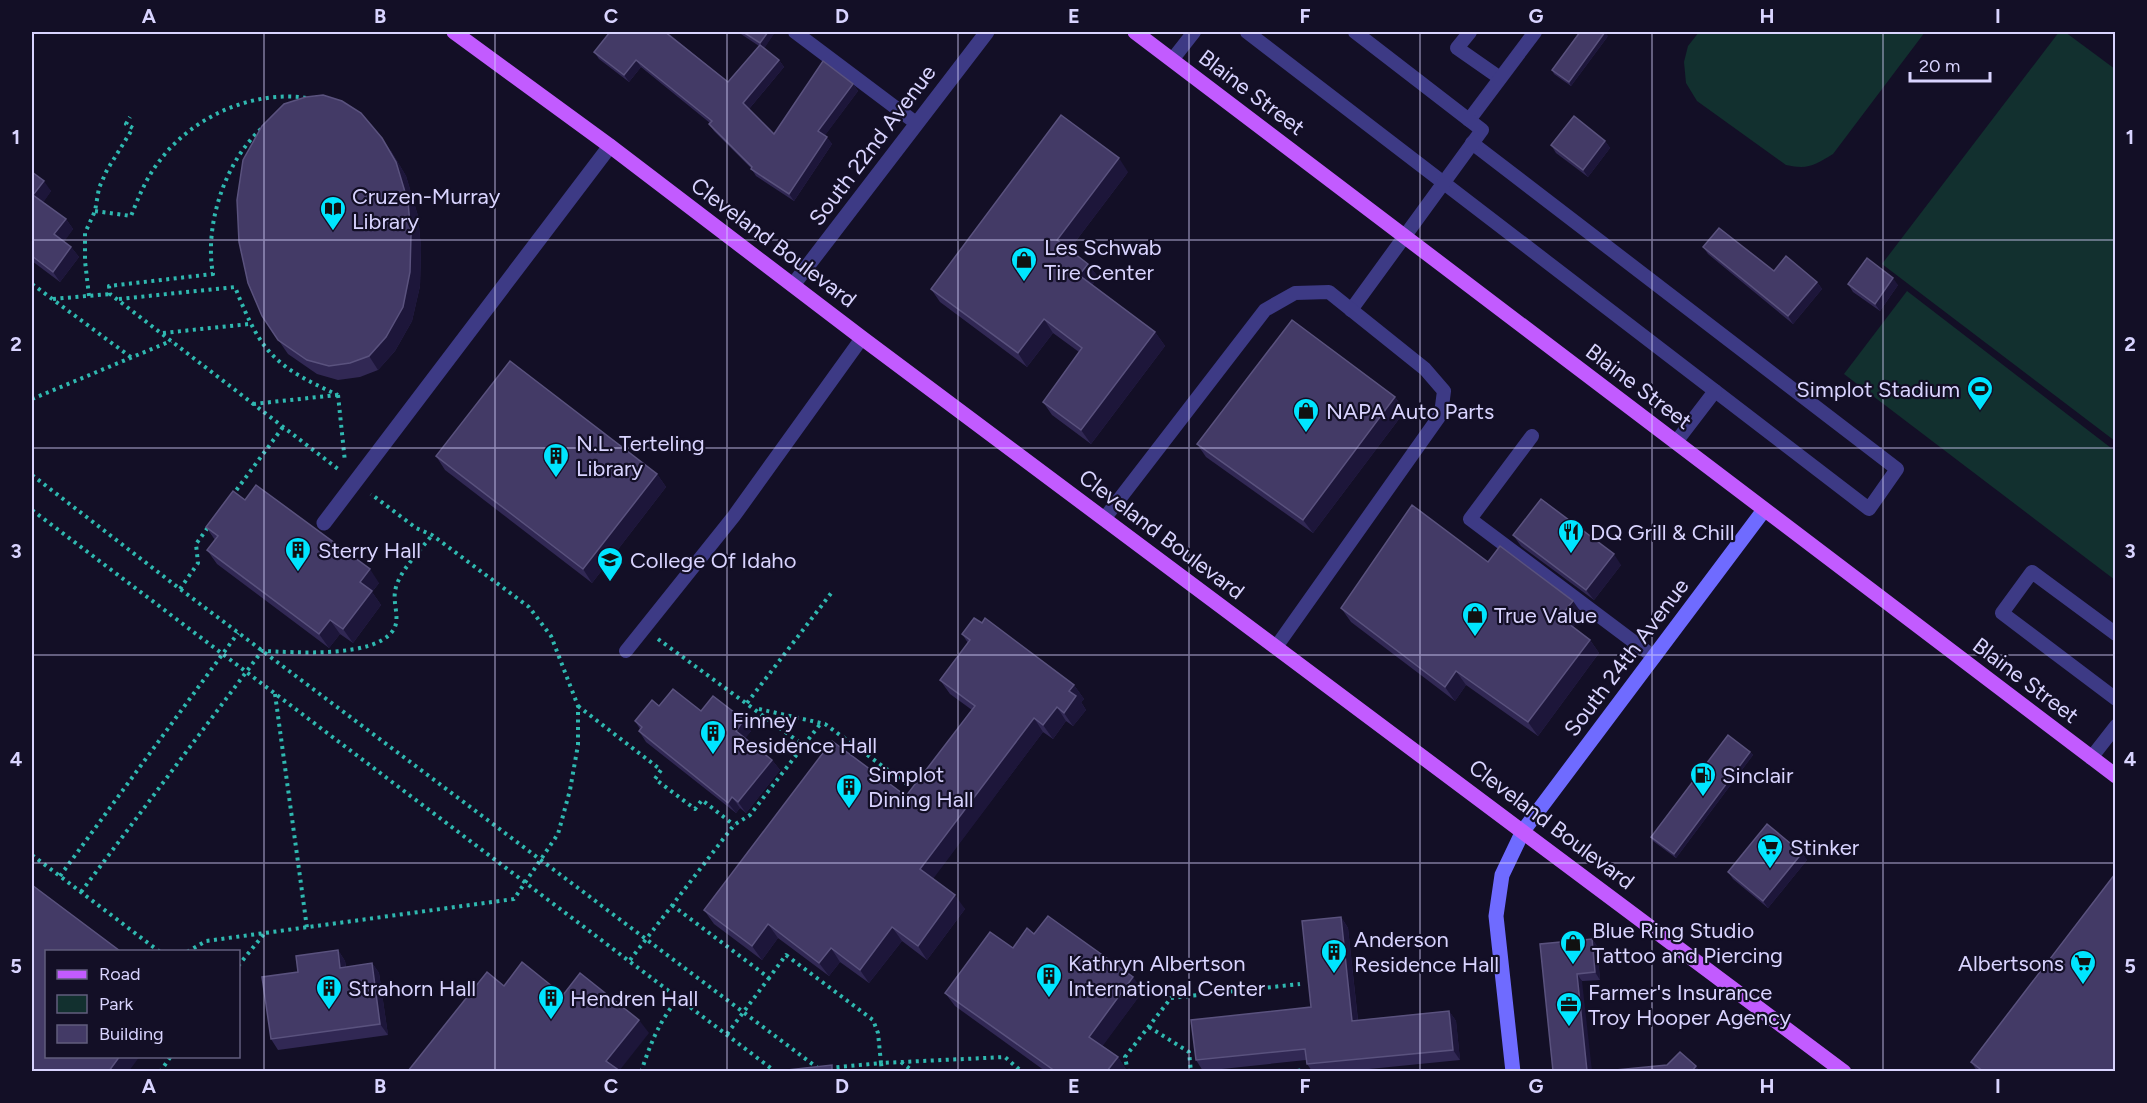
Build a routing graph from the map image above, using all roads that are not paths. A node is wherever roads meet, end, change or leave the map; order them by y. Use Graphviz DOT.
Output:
graph roads {
  1 [pos="454,32"];
  2 [pos="795,32"];
  3 [pos="987,32"];
  4 [pos="1135,32"];
  5 [pos="1194,32"];
  6 [pos="1247,32"];
  7 [pos="1355,32"];
  8 [pos="1470,32"];
  9 [pos="1535,32"];
  10 [pos="1172,60"];
  11 [pos="1500,78"];
  12 [pos="1469,120"];
  13 [pos="916,123"];
  14 [pos="1472,143"];
  15 [pos="610,146"];
  16 [pos="1444,183"];
  17 [pos="1405,237"];
  18 [pos="794,285"];
  19 [pos="1351,310"];
  20 [pos="862,338"];
  21 [pos="1715,392"];
  22 [pos="1532,436"];
  23 [pos="1676,442"];
  24 [pos="1764,510"];
  25 [pos="1104,519"];
  26 [pos="324,523"];
  27 [pos="2115,634"];
  28 [pos="1276,647"];
  29 [pos="626,651"];
  30 [pos="1654,657"];
  31 [pos="2115,699"];
  32 [pos="2115,726"];
  33 [pos="2091,758"];
  34 [pos="2115,777"];
  35 [pos="1523,831"];
  36 [pos="1513,1071"];
  37 [pos="1844,1071"];
  1 -- 15 [label="main road, Cleveland Boulevard"];
  2 -- 13 [label="lane"];
  3 -- 13 [label="street, South 22nd Avenue"];
  4 -- 10 [label="main road, Blaine Street"];
  5 -- 10 [label="lane"];
  6 -- 16 [label="lane"];
  7 -- 12 [label="lane"];
  8 -- 11 [label="lane"];
  9 -- 11 [label="lane"];
  10 -- 17 [label="main road, Blaine Street"];
  11 -- 12 [label="lane"];
  12 -- 14 [label="lane"];
  13 -- 18 [label="street, South 22nd Avenue"];
  14 -- 16 [label="lane"];
  14 -- 21 [label="lane"];
  15 -- 18 [label="main road, Cleveland Boulevard"];
  15 -- 26 [label="street"];
  16 -- 17 [label="lane"];
  16 -- 21 [label="lane"];
  17 -- 19 [label="lane"];
  17 -- 23 [label="main road, Blaine Street"];
  18 -- 20 [label="main road, Cleveland Boulevard"];
  19 -- 25 [label="lane"];
  19 -- 28 [label="lane"];
  20 -- 25 [label="main road, Cleveland Boulevard"];
  20 -- 29 [label="lane"];
  21 -- 23 [label="lane"];
  22 -- 30 [label="lane"];
  23 -- 24 [label="main road, Blaine Street"];
  24 -- 30 [label="main road, South 24th Avenue"];
  24 -- 33 [label="main road, Blaine Street"];
  25 -- 28 [label="main road, Cleveland Boulevard"];
  27 -- 31 [label="lane"];
  28 -- 35 [label="main road, Cleveland Boulevard"];
  30 -- 35 [label="main road, South 24th Avenue"];
  32 -- 33 [label="lane"];
  33 -- 34 [label="main road, Blaine Street"];
  35 -- 36 [label="main road, South 24th Avenue"];
  35 -- 37 [label="main road, Cleveland Boulevard"];
}
